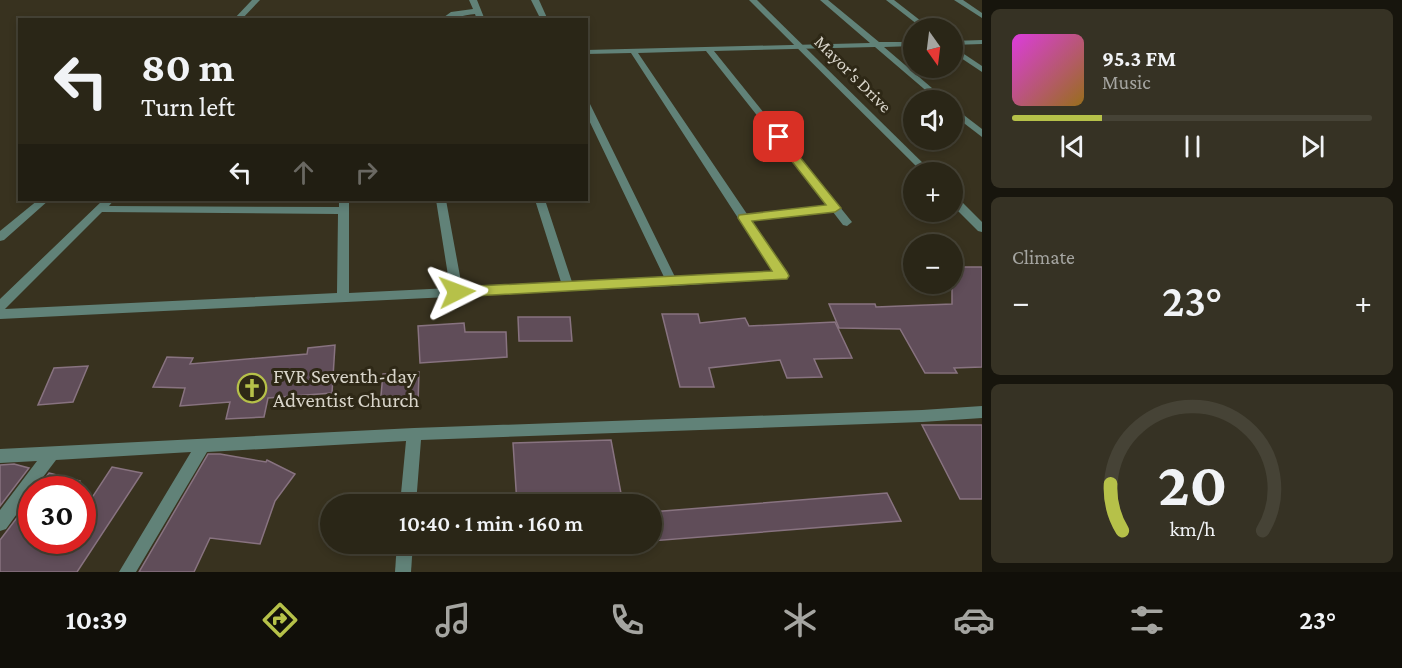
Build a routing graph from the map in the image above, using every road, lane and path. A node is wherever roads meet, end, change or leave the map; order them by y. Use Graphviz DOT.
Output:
graph roads {
  1 [pos="256,0"];
  2 [pos="473,0"];
  3 [pos="536,0"];
  4 [pos="753,0"];
  5 [pos="824,0"];
  6 [pos="890,0"];
  7 [pos="958,0"];
  8 [pos="479,15"];
  9 [pos="982,16"];
  10 [pos="238,18"];
  11 [pos="447,18"];
  12 [pos="544,18"];
  13 [pos="913,18"];
  14 [pos="982,42"];
  15 [pos="963,43"];
  16 [pos="903,44"];
  17 [pos="876,45"];
  18 [pos="803,47"];
  19 [pos="708,49"];
  20 [pos="633,51"];
  21 [pos="588,52"];
  22 [pos="963,56"];
  23 [pos="982,70"];
  24 [pos="930,90"];
  25 [pos="588,108"];
  26 [pos="963,118"];
  27 [pos="982,134"];
  28 [pos="917,162"];
  29 [pos="43,201"];
  30 [pos="441,201"];
  31 [pos="540,201"];
  32 [pos="106,204"];
  33 [pos="344,205"];
  34 [pos="835,208"];
  35 [pos="963,209"];
  36 [pos="744,218"];
  37 [pos="847,222"];
  38 [pos="982,228"];
  39 [pos="0,237"];
  40 [pos="672,282"];
  41 [pos="568,287"];
  42 [pos="457,292"];
  43 [pos="343,297"];
  44 [pos="0,306"];
  45 [pos="0,314"];
  46 [pos="982,412"];
  47 [pos="414,434"];
  48 [pos="204,444"];
  49 [pos="52,453"];
  50 [pos="0,456"];
  51 [pos="409,494"];
  52 [pos="0,523"];
  53 [pos="404,554"];
  54 [pos="127,572"];
  55 [pos="403,572"];
  1 -- 10 [label="street"];
  2 -- 8 [label="street"];
  3 -- 12 [label="street"];
  4 -- 18 [label="street, Mayor's Drive"];
  5 -- 17 [label="street"];
  6 -- 13 [label="street"];
  7 -- 9 [label="street"];
  8 -- 11 [label="street"];
  14 -- 15 [label="street"];
  16 -- 17 [label="street"];
  17 -- 18 [label="street"];
  17 -- 24 [label="street"];
  18 -- 19 [label="street"];
  18 -- 28 [label="street, Mayor's Drive"];
  19 -- 20 [label="street"];
  19 -- 34 [label="street"];
  20 -- 21 [label="street"];
  20 -- 36 [label="street"];
  22 -- 23 [label="street"];
  25 -- 40 [label="street"];
  26 -- 27 [label="street"];
  29 -- 39 [label="street"];
  30 -- 42 [label="street"];
  31 -- 41 [label="street"];
  32 -- 33 [label="street"];
  32 -- 44 [label="street"];
  33 -- 43 [label="street"];
  34 -- 36 [label="street"];
  34 -- 37 [label="street"];
  35 -- 38 [label="street"];
  36 -- 40 [label="street"];
  40 -- 41 [label="street"];
  41 -- 42 [label="street"];
  42 -- 43 [label="street"];
  43 -- 45 [label="street"];
  46 -- 47 [label="street"];
  47 -- 48 [label="street"];
  47 -- 51 [label="street"];
  48 -- 49 [label="street"];
  48 -- 54 [label="street"];
  49 -- 50 [label="street"];
  49 -- 52 [label="street"];
  53 -- 55 [label="street"];
}
